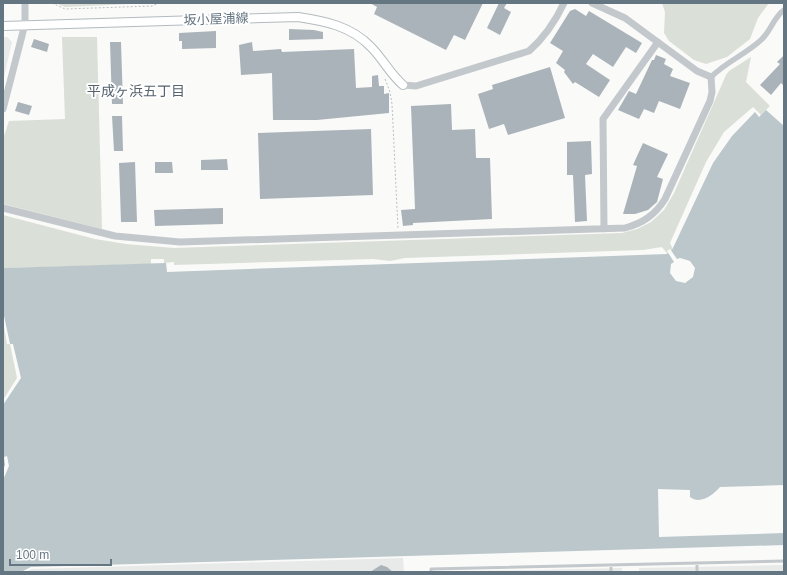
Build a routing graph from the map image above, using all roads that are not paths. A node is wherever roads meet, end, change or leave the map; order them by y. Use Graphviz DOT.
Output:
graph roads {
  1 [pos="25,3"];
  2 [pos="564,3"];
  3 [pos="592,3"];
  4 [pos="784,10"];
  5 [pos="25,24"];
  6 [pos="3,26"];
  7 [pos="658,42"];
  8 [pos="711,76"];
  9 [pos="403,85"];
  10 [pos="3,109"];
  11 [pos="3,208"];
  12 [pos="604,229"];
  13 [pos="784,561"];
  14 [pos="697,563"];
  15 [pos="611,565"];
  16 [pos="431,572"];
  17 [pos="611,572"];
  18 [pos="697,572"];
  1 -- 5 [label="street"];
  2 -- 9 [label="street"];
  3 -- 7 [label="street"];
  4 -- 8 [label="street"];
  5 -- 6 [label="main road, 坂小屋浦線"];
  5 -- 9 [label="main road, 坂小屋浦線"];
  5 -- 10 [label="street"];
  7 -- 8 [label="street"];
  7 -- 12 [label="street"];
  8 -- 12 [label="street"];
  11 -- 12 [label="street"];
  13 -- 14 [label="lane"];
  14 -- 15 [label="lane"];
  14 -- 18 [label="lane"];
  15 -- 16 [label="lane"];
  15 -- 17 [label="lane"];
}
